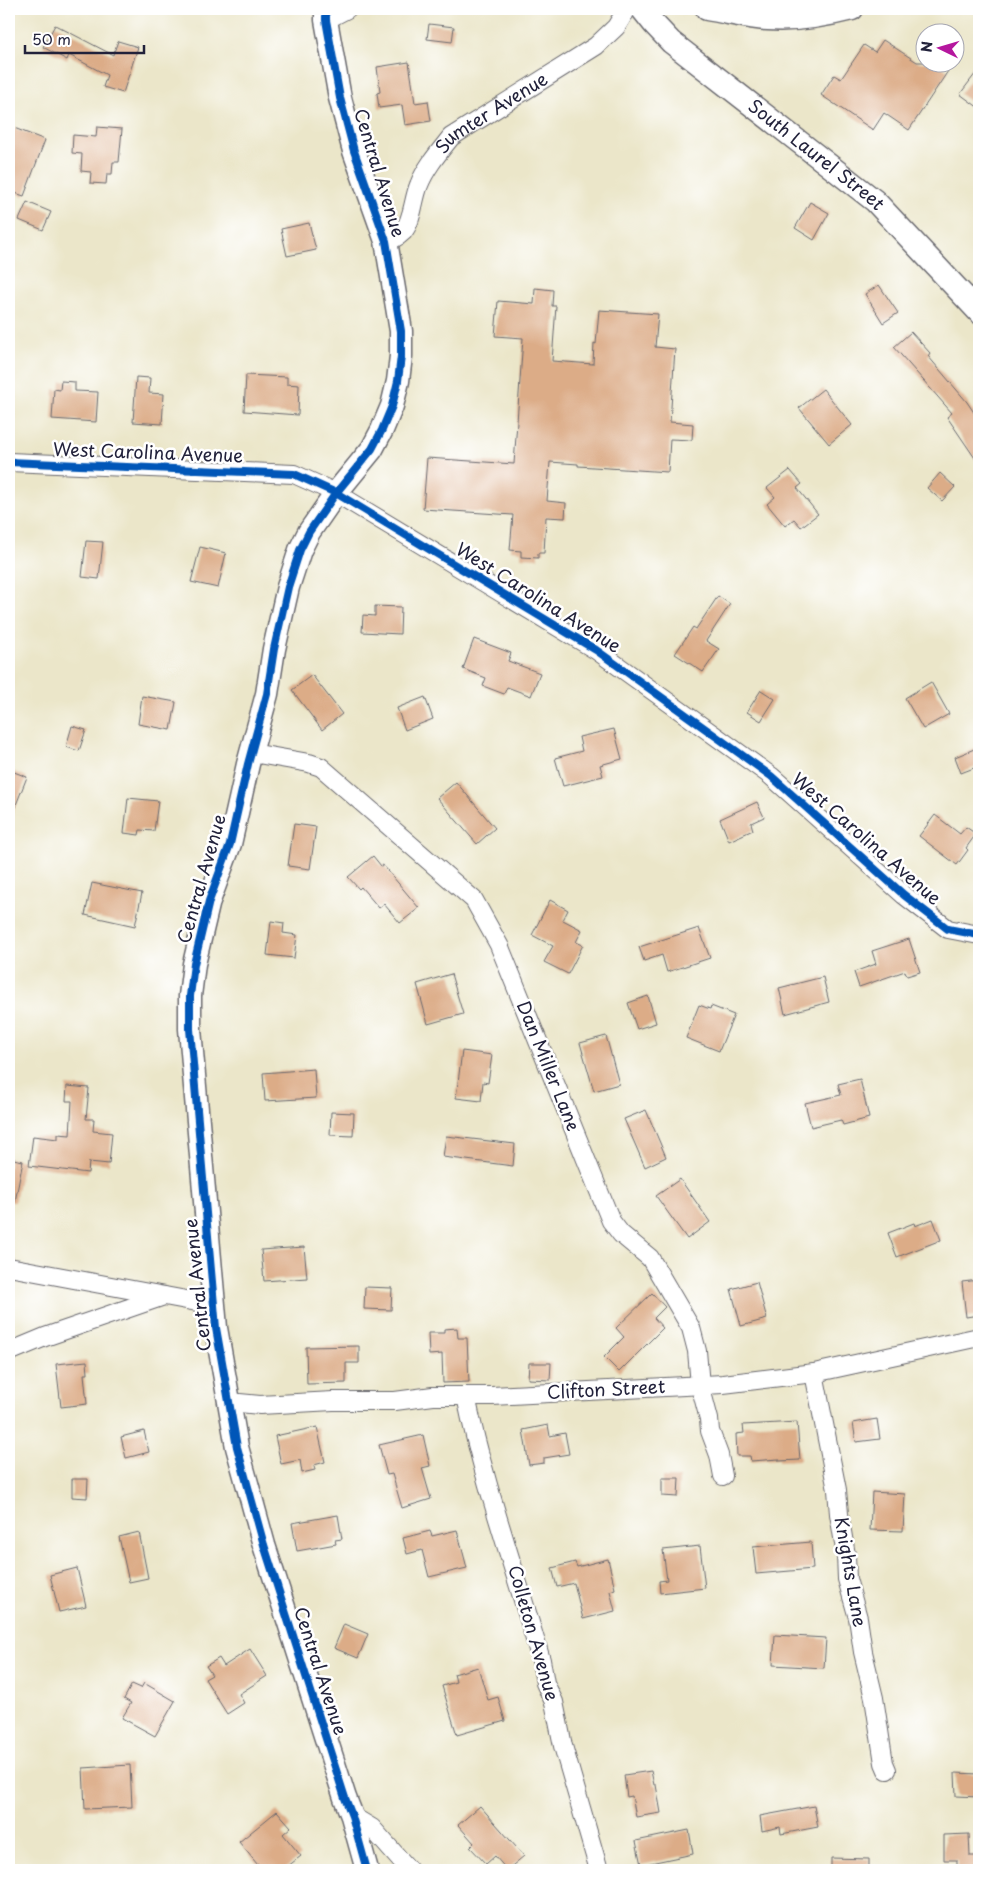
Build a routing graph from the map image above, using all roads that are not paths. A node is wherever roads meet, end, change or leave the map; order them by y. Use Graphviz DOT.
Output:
graph roads {
  1 [pos="347,9"];
  2 [pos="627,9"];
  3 [pos="642,9"];
  4 [pos="706,9"];
  5 [pos="852,9"];
  6 [pos="326,14"];
  7 [pos="386,240"];
  8 [pos="979,312"];
  9 [pos="9,462"];
  10 [pos="336,493"];
  11 [pos="252,752"];
  12 [pos="979,935"];
  13 [pos="9,1267"];
  14 [pos="164,1296"];
  15 [pos="213,1305"];
  16 [pos="979,1337"];
  17 [pos="9,1352"];
  18 [pos="814,1373"];
  19 [pos="700,1385"];
  20 [pos="466,1396"];
  21 [pos="228,1402"];
  22 [pos="723,1476"];
  23 [pos="887,1770"];
  24 [pos="352,1816"];
  25 [pos="367,1870"];
  26 [pos="409,1870"];
  27 [pos="599,1870"];
  1 -- 6 [label="street"];
  2 -- 7 [label="street, Sumter Avenue"];
  3 -- 8 [label="street, South Laurel Street"];
  4 -- 5 [label="street"];
  6 -- 7 [label="street, Central Avenue"];
  7 -- 10 [label="street, Central Avenue"];
  9 -- 10 [label="street, West Carolina Avenue"];
  10 -- 11 [label="street, Central Avenue"];
  10 -- 12 [label="street, West Carolina Avenue"];
  11 -- 15 [label="street, Central Avenue"];
  11 -- 19 [label="street, Dan Miller Lane"];
  13 -- 14 [label="street"];
  14 -- 15 [label="street"];
  14 -- 17 [label="street"];
  15 -- 21 [label="street, Central Avenue"];
  16 -- 18 [label="street, Clifton Street"];
  18 -- 19 [label="street, Clifton Street"];
  18 -- 23 [label="street, Knights Lane"];
  19 -- 20 [label="street, Clifton Street"];
  19 -- 22 [label="street, Dan Miller Lane"];
  20 -- 21 [label="street, Clifton Street"];
  20 -- 27 [label="street, Colleton Avenue"];
  21 -- 24 [label="street, Central Avenue"];
  24 -- 25 [label="street, Central Avenue"];
  24 -- 26 [label="street"];
}
